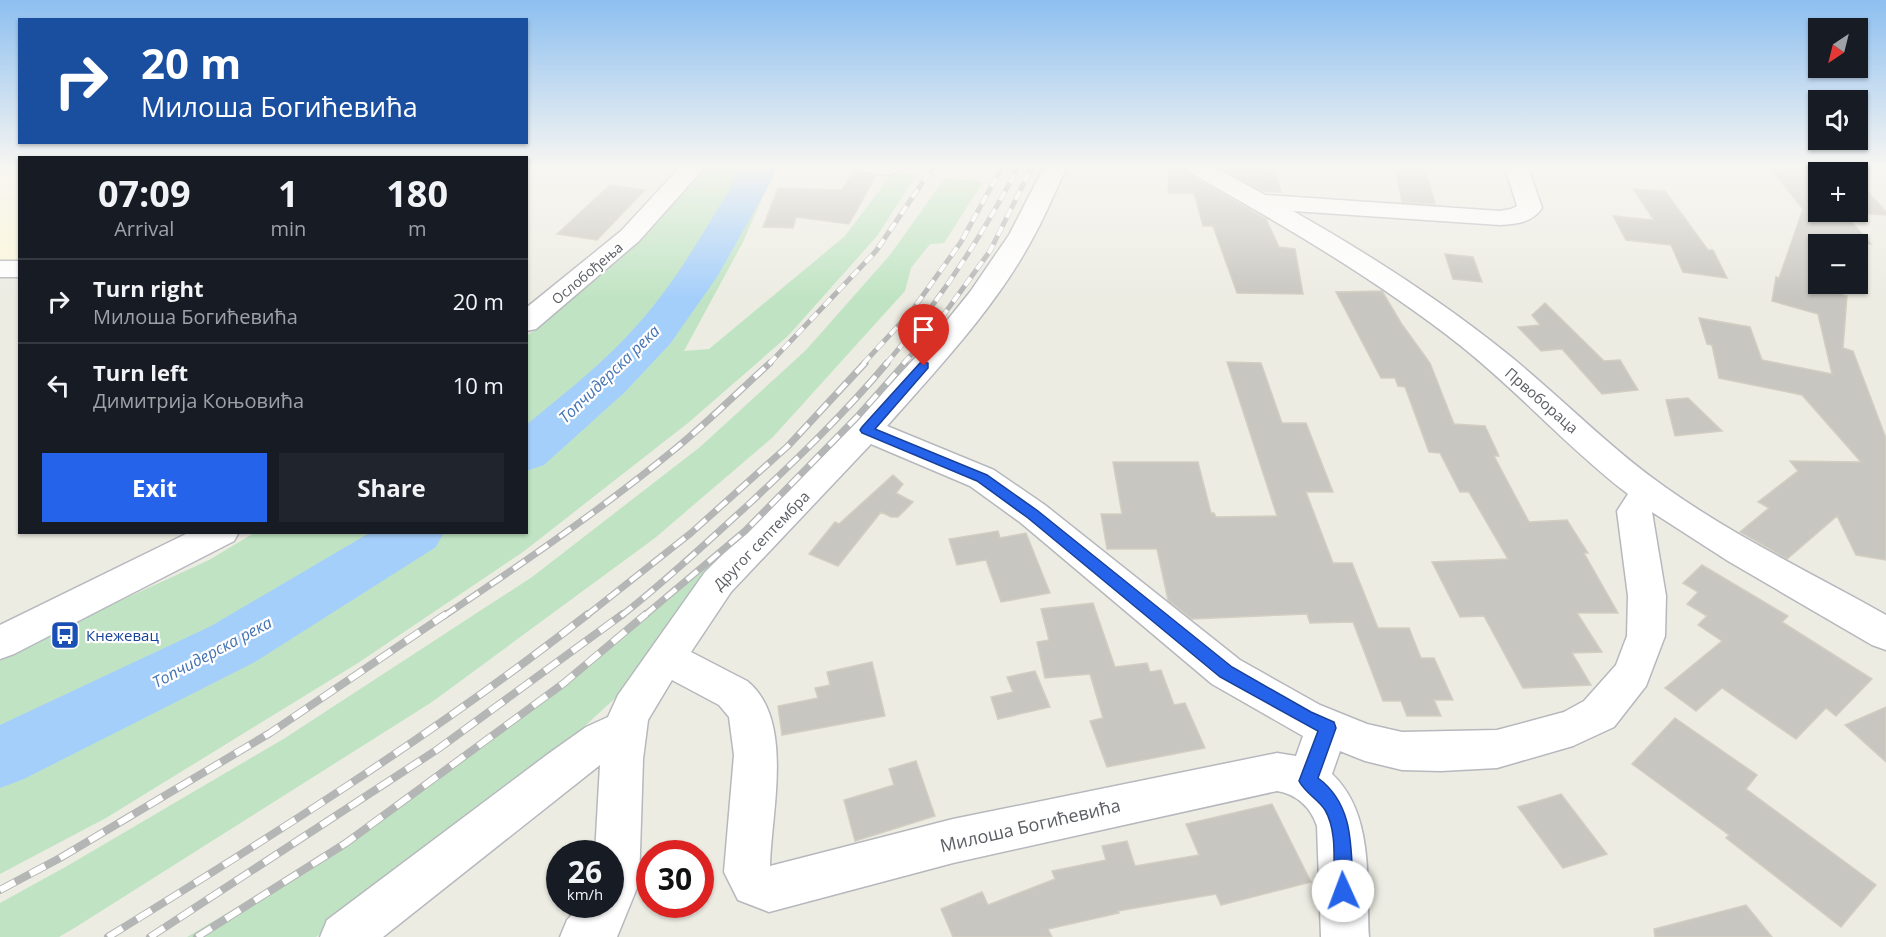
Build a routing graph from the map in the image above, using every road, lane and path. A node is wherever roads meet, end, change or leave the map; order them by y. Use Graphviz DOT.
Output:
graph roads {
  1 [pos="653,211"];
  2 [pos="1034,211"];
  3 [pos="1276,211"];
  4 [pos="1400,211"];
  5 [pos="1526,211"];
  6 [pos="18,268"];
  7 [pos="0,269"];
  8 [pos="528,321"];
  9 [pos="866,430"];
  10 [pos="1654,497"];
  11 [pos="218,534"];
  12 [pos="1886,634"];
  13 [pos="0,643"];
  14 [pos="667,659"];
  15 [pos="626,728"];
  16 [pos="1328,728"];
  17 [pos="1308,781"];
  18 [pos="618,840"];
  19 [pos="344,937"];
  20 [pos="1345,937"];
  1 -- 8 [label="street, Ослобођења"];
  2 -- 9 [label="street, Другог септембра"];
  3 -- 10 [label="street, Првобораца"];
  4 -- 5 [label="street"];
  6 -- 7 [label="street"];
  9 -- 14 [label="street, Другог септембра"];
  9 -- 16 [label="street"];
  10 -- 12 [label="street, Првобораца"];
  10 -- 16 [label="street"];
  11 -- 13 [label="street"];
  14 -- 15 [label="street, Другог септембра"];
  14 -- 17 [label="street, Милоша Богићевића"];
  15 -- 18 [label="street, Другог септембра"];
  15 -- 19 [label="street"];
  16 -- 17 [label="street"];
  17 -- 20 [label="street, Милоша Богићевића"];
}
